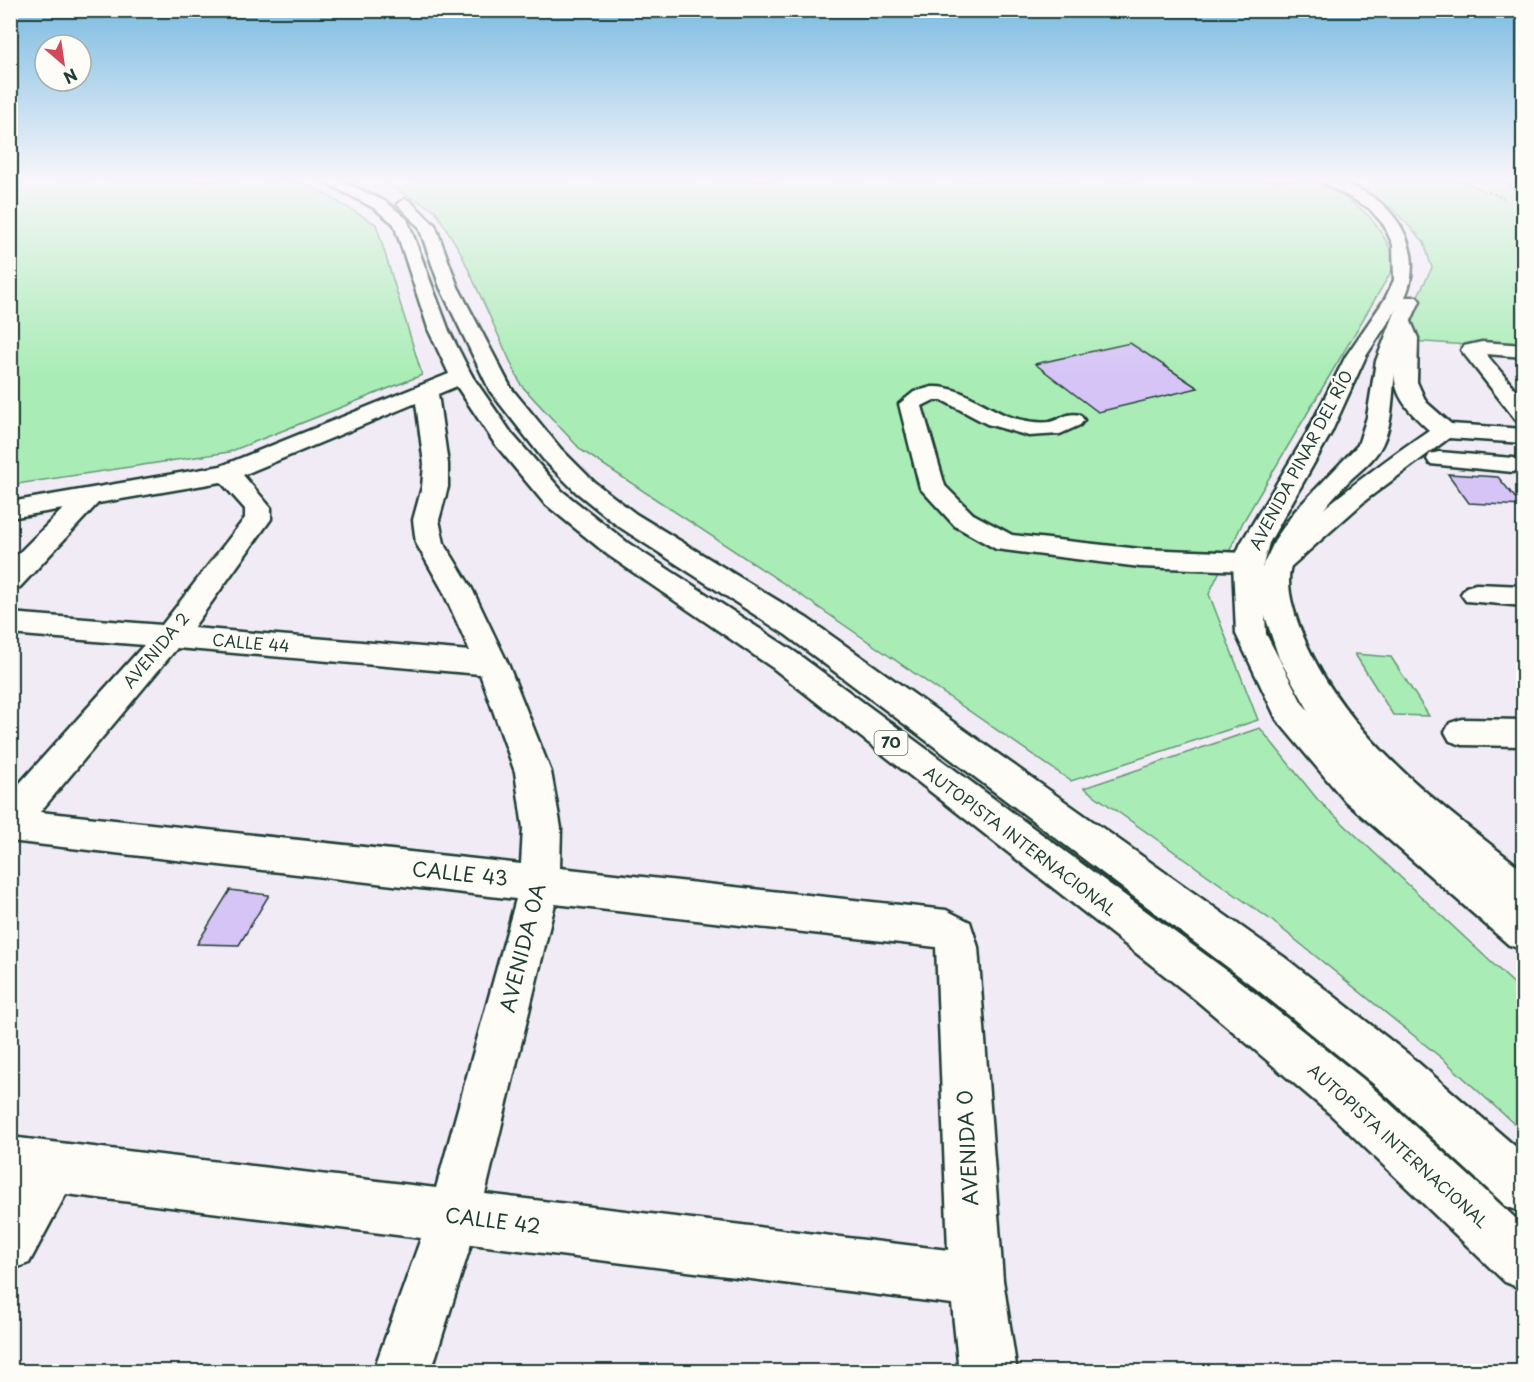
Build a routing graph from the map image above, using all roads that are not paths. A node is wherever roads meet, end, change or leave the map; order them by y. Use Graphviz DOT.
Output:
graph roads {
  1 [pos="409,245"];
  2 [pos="433,245"];
  3 [pos="1402,245"];
  4 [pos="1419,245"];
  5 [pos="1402,321"];
  6 [pos="1524,351"];
  7 [pos="443,383"];
  8 [pos="1336,399"];
  9 [pos="1382,411"];
  10 [pos="1524,415"];
  11 [pos="1072,420"];
  12 [pos="1444,431"];
  13 [pos="1490,434"];
  14 [pos="1346,436"];
  15 [pos="1524,436"];
  16 [pos="1439,459"];
  17 [pos="1518,472"];
  18 [pos="227,473"];
  19 [pos="89,496"];
  20 [pos="10,510"];
  21 [pos="1247,562"];
  22 [pos="1277,564"];
  23 [pos="10,580"];
  24 [pos="1476,594"];
  25 [pos="1524,596"];
  26 [pos="10,623"];
  27 [pos="170,636"];
  28 [pos="492,664"];
  29 [pos="1462,732"];
  30 [pos="1524,734"];
  31 [pos="10,823"];
  32 [pos="540,883"];
  33 [pos="1524,896"];
  34 [pos="946,929"];
  35 [pos="1524,931"];
  36 [pos="32,1165"];
  37 [pos="1524,1188"];
  38 [pos="454,1216"];
  39 [pos="10,1244"];
  40 [pos="1524,1263"];
  41 [pos="976,1280"];
  42 [pos="402,1371"];
  43 [pos="988,1371"];
  1 -- 7 [label="main road, AUTOPISTA INTERNACIONAL / 70"];
  2 -- 37 [label="main road, 70"];
  3 -- 8 [label="main road, AVENIDA PINAR DEL RÍO"];
  4 -- 5 [label="main road, AVENIDA PINAR DEL RÍO"];
  5 -- 9 [label="main road, AVENIDA PINAR DEL RÍO"];
  5 -- 12 [label="main road"];
  6 -- 10 [label="main road"];
  7 -- 18 [label="main road"];
  7 -- 28 [label="main road, AVENIDA 0A"];
  7 -- 40 [label="main road, AUTOPISTA INTERNACIONAL / 70"];
  8 -- 9 [label="main road"];
  8 -- 14 [label="main road, AVENIDA PINAR DEL RÍO"];
  9 -- 14 [label="main road, AVENIDA PINAR DEL RÍO"];
  11 -- 21 [label="main road"];
  12 -- 13 [label="main road"];
  12 -- 22 [label="main road"];
  13 -- 15 [label="main road"];
  13 -- 17 [label="main road"];
  14 -- 21 [label="main road, AVENIDA PINAR DEL RÍO"];
  14 -- 22 [label="main road, AVENIDA PINAR DEL RÍO"];
  16 -- 17 [label="main road"];
  18 -- 19 [label="main road"];
  18 -- 27 [label="main road, AVENIDA 2"];
  19 -- 20 [label="main road"];
  19 -- 23 [label="main road"];
  21 -- 35 [label="main road, AVENIDA PINAR DEL RÍO"];
  22 -- 33 [label="main road, AVENIDA PINAR DEL RÍO"];
  24 -- 25 [label="main road"];
  26 -- 27 [label="main road, CALLE 44"];
  27 -- 28 [label="main road, CALLE 44"];
  27 -- 31 [label="main road, AVENIDA 2"];
  28 -- 32 [label="main road, AVENIDA 0A"];
  29 -- 30 [label="main road"];
  31 -- 32 [label="main road, CALLE 43"];
  32 -- 34 [label="main road, CALLE 43"];
  32 -- 38 [label="main road, AVENIDA 0A"];
  34 -- 41 [label="main road, AVENIDA 0"];
  36 -- 38 [label="main road, CALLE 42"];
  36 -- 39 [label="main road"];
  38 -- 41 [label="main road, CALLE 42"];
  38 -- 42 [label="main road, AVENIDA 0A"];
  41 -- 43 [label="main road, AVENIDA 0"];
}
